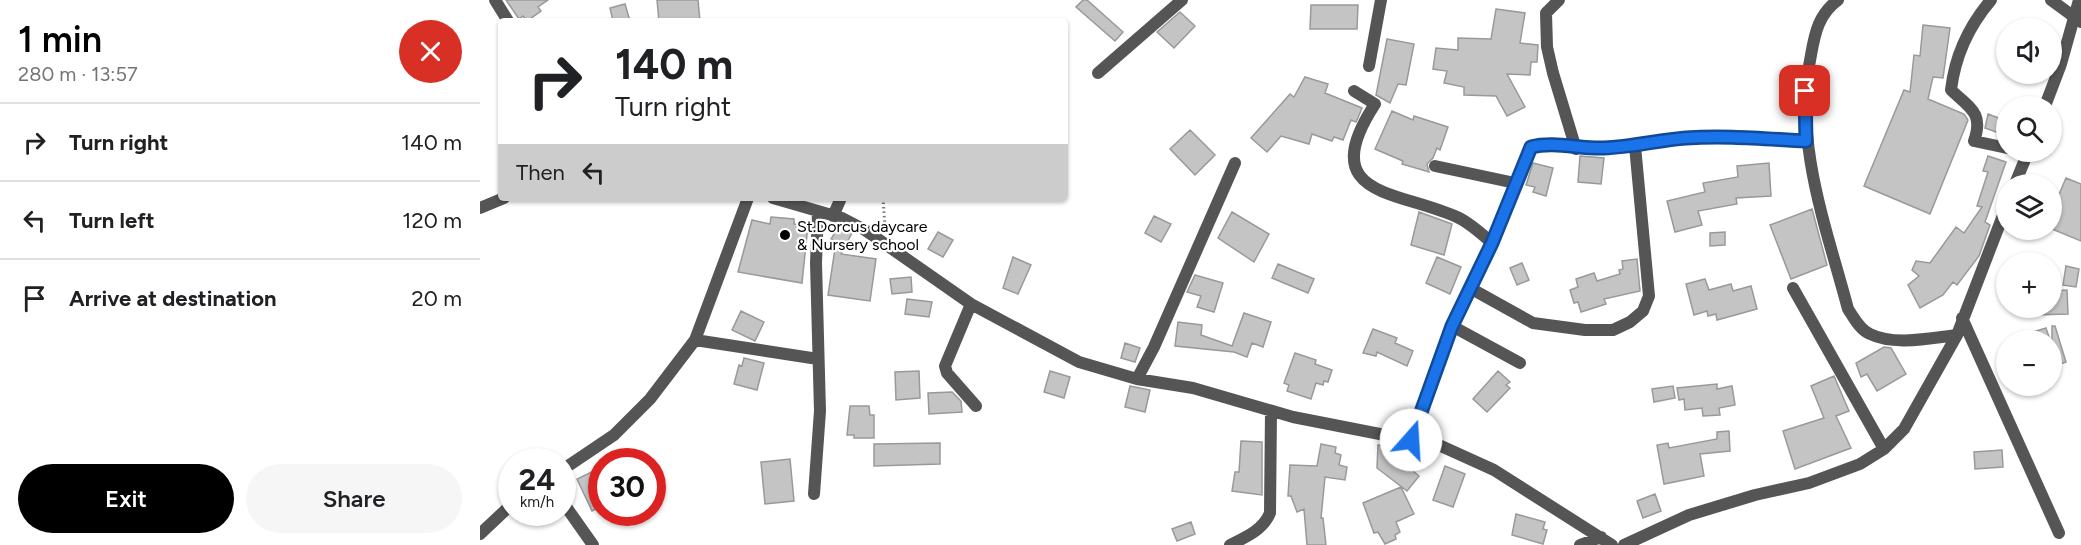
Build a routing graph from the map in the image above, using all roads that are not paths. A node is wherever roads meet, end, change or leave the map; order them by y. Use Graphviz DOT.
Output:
graph roads {
  1 [pos="495,0"];
  2 [pos="1182,0"];
  3 [pos="1381,0"];
  4 [pos="1559,0"];
  5 [pos="1838,0"];
  6 [pos="1991,0"];
  7 [pos="2051,0"];
  8 [pos="2079,0"];
  9 [pos="506,18"];
  10 [pos="2077,20"];
  11 [pos="1369,66"];
  12 [pos="1098,73"];
  13 [pos="1354,91"];
  14 [pos="2049,96"];
  15 [pos="1806,141"];
  16 [pos="1635,146"];
  17 [pos="1996,146"];
  18 [pos="1576,148"];
  19 [pos="1235,163"];
  20 [pos="1435,166"];
  21 [pos="1515,183"];
  22 [pos="498,200"];
  23 [pos="747,201"];
  24 [pos="783,201"];
  25 [pos="840,201"];
  26 [pos="480,208"];
  27 [pos="818,212"];
  28 [pos="833,216"];
  29 [pos="1996,233"];
  30 [pos="1492,243"];
  31 [pos="1470,288"];
  32 [pos="1793,288"];
  33 [pos="972,304"];
  34 [pos="1962,318"];
  35 [pos="1452,326"];
  36 [pos="1957,335"];
  37 [pos="695,340"];
  38 [pos="818,359"];
  39 [pos="1520,363"];
  40 [pos="1137,379"];
  41 [pos="976,406"];
  42 [pos="1270,411"];
  43 [pos="1411,440"];
  44 [pos="1884,449"];
  45 [pos="576,461"];
  46 [pos="814,494"];
  47 [pos="498,517"];
  48 [pos="576,521"];
  49 [pos="2059,533"];
  50 [pos="480,534"];
  51 [pos="1601,537"];
  52 [pos="593,545"];
  53 [pos="1230,545"];
  54 [pos="1580,545"];
  55 [pos="1612,545"];
  56 [pos="1624,545"];
  1 -- 9 [label="street"];
  2 -- 12 [label="street"];
  3 -- 11 [label="street"];
  4 -- 18 [label="street"];
  5 -- 15 [label="street"];
  6 -- 17 [label="street"];
  7 -- 10 [label="street"];
  8 -- 10 [label="street"];
  10 -- 14 [label="street"];
  13 -- 30 [label="street"];
  15 -- 16 [label="street"];
  15 -- 36 [label="street"];
  16 -- 18 [label="street"];
  16 -- 31 [label="street"];
  18 -- 21 [label="street"];
  19 -- 40 [label="street"];
  20 -- 21 [label="street"];
  21 -- 30 [label="street"];
  22 -- 26 [label="street"];
  23 -- 37 [label="street"];
  24 -- 27 [label="street"];
  25 -- 28 [label="street"];
  27 -- 28 [label="street"];
  27 -- 38 [label="street"];
  28 -- 33 [label="street"];
  29 -- 34 [label="street"];
  30 -- 31 [label="street"];
  31 -- 35 [label="street"];
  32 -- 44 [label="street"];
  33 -- 40 [label="street"];
  33 -- 41 [label="street"];
  34 -- 36 [label="street"];
  34 -- 49 [label="street"];
  35 -- 39 [label="street"];
  35 -- 43 [label="street"];
  36 -- 44 [label="street"];
  37 -- 38 [label="street"];
  37 -- 45 [label="street"];
  38 -- 46 [label="street"];
  40 -- 42 [label="street"];
  42 -- 43 [label="street"];
  42 -- 53 [label="street"];
  43 -- 51 [label="street"];
  44 -- 56 [label="street"];
  47 -- 50 [label="street"];
  48 -- 52 [label="street"];
  51 -- 54 [label="street"];
  51 -- 55 [label="street"];
}
